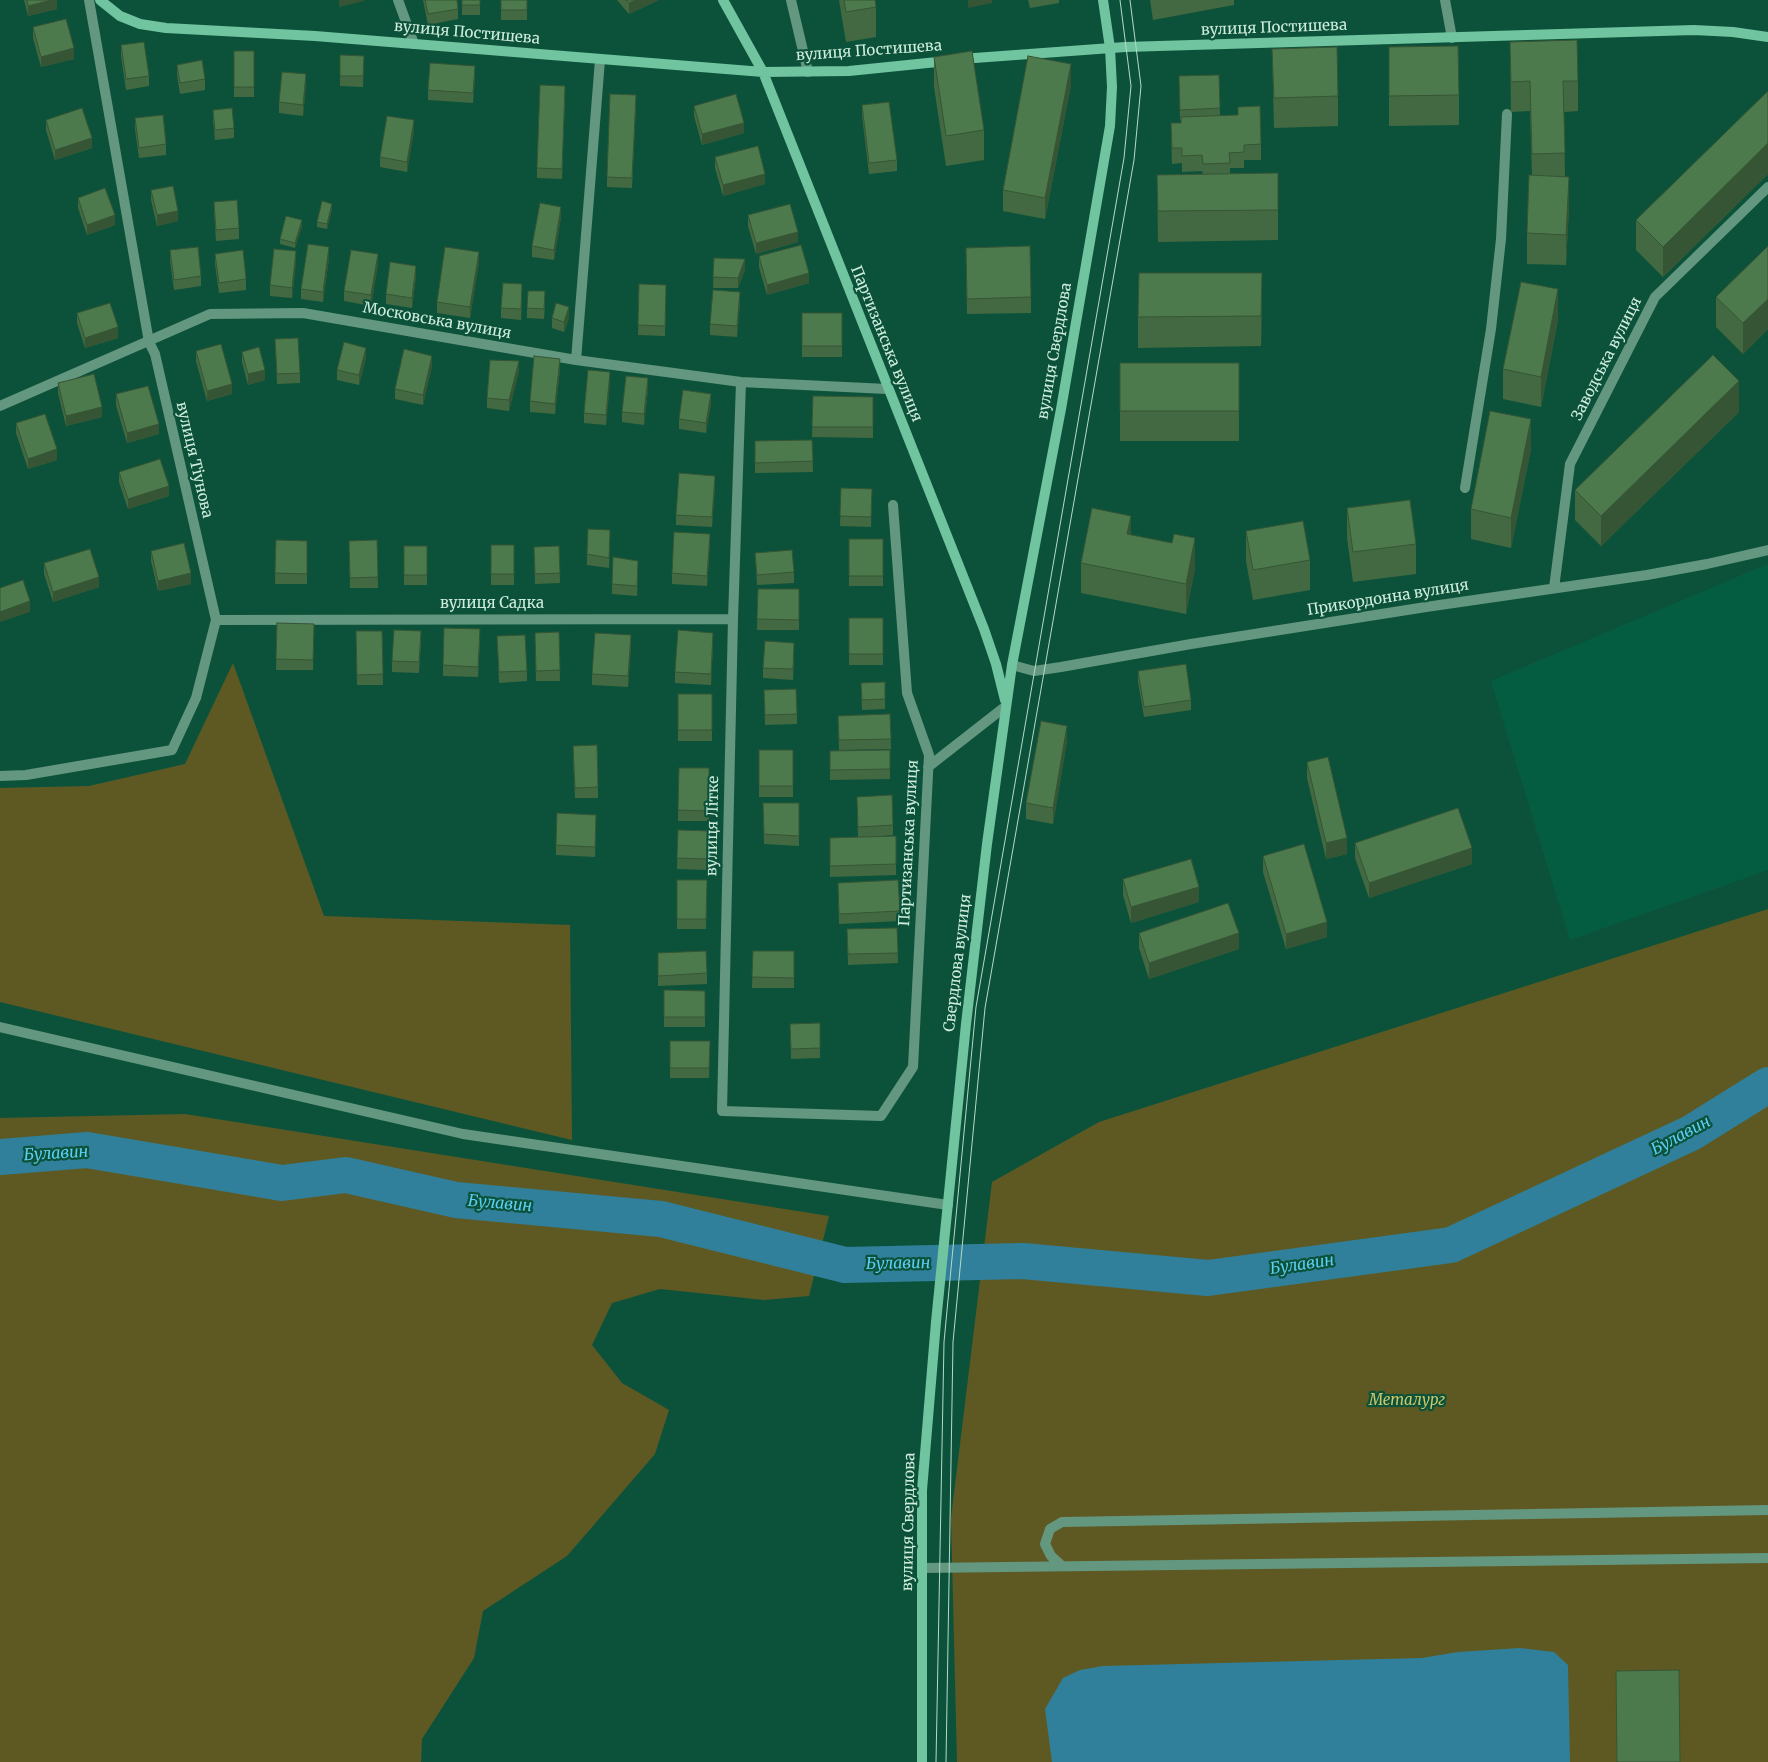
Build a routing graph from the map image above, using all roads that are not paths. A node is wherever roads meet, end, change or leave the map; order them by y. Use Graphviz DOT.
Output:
graph roads {
  1 [pos="89,0"];
  2 [pos="100,0"];
  3 [pos="398,0"];
  4 [pos="723,0"];
  5 [pos="791,0"];
  6 [pos="1104,0"];
  7 [pos="1445,0"];
  8 [pos="1768,37"];
  9 [pos="1452,38"];
  10 [pos="414,44"];
  11 [pos="1110,48"];
  12 [pos="600,60"];
  13 [pos="763,72"];
  14 [pos="808,72"];
  15 [pos="1507,114"];
  16 [pos="1768,187"];
  17 [pos="149,342"];
  18 [pos="576,360"];
  19 [pos="741,382"];
  20 [pos="887,389"];
  21 [pos="0,406"];
  22 [pos="1465,488"];
  23 [pos="893,505"];
  24 [pos="1768,550"];
  25 [pos="1554,588"];
  26 [pos="733,619"];
  27 [pos="216,620"];
  28 [pos="1012,665"];
  29 [pos="1006,706"];
  30 [pos="928,767"];
  31 [pos="0,776"];
  32 [pos="0,1026"];
  33 [pos="881,1116"];
  34 [pos="948,1205"];
  35 [pos="946,1224"];
  36 [pos="1768,1510"];
  37 [pos="1768,1558"];
  38 [pos="1062,1566"];
  39 [pos="922,1568"];
  40 [pos="922,1762"];
  1 -- 17 [label="street, вулиця Тіунова"];
  2 -- 10 [label="street, вулиця Постишева"];
  3 -- 10 [label="street"];
  4 -- 13 [label="street, Партизанська вулиця"];
  5 -- 14 [label="street"];
  6 -- 11 [label="street, вулиця Свердлова"];
  7 -- 9 [label="street"];
  8 -- 9 [label="street, вулиця Постишева"];
  9 -- 11 [label="street, вулиця Постишева"];
  10 -- 12 [label="street, вулиця Постишева"];
  11 -- 14 [label="street, вулиця Постишева"];
  11 -- 28 [label="street, вулиця Свердлова"];
  12 -- 13 [label="street, вулиця Постишева"];
  12 -- 18 [label="street"];
  13 -- 14 [label="street, вулиця Постишева"];
  13 -- 20 [label="street, Партизанська вулиця"];
  15 -- 22 [label="street"];
  16 -- 25 [label="street, Заводська вулиця"];
  17 -- 18 [label="street, Московська вулиця"];
  17 -- 21 [label="street, Московська вулиця"];
  17 -- 27 [label="street, вулиця Тіунова"];
  18 -- 19 [label="street, Московська вулиця"];
  19 -- 20 [label="street, Московська вулиця"];
  19 -- 26 [label="street, вулиця Літке"];
  20 -- 29 [label="street, Партизанська вулиця"];
  23 -- 30 [label="street, Партизанська вулиця"];
  24 -- 25 [label="street, Прикордонна вулиця"];
  25 -- 28 [label="street, Прикордонна вулиця"];
  26 -- 27 [label="street, вулиця Садка"];
  26 -- 33 [label="street, вулиця Літке"];
  27 -- 31 [label="street, вулиця Тіунова"];
  28 -- 29 [label="street, вулиця Свердлова"];
  29 -- 30 [label="street"];
  29 -- 34 [label="street, Свердлова вулиця"];
  30 -- 33 [label="street, Партизанська вулиця"];
  32 -- 34 [label="street"];
  34 -- 35 [label="street, Свердлова вулиця"];
  35 -- 39 [label="street, вулиця Свердлова"];
  36 -- 38 [label="street"];
  37 -- 38 [label="street"];
  38 -- 39 [label="street"];
  39 -- 40 [label="street, вулиця Свердлова"];
}
